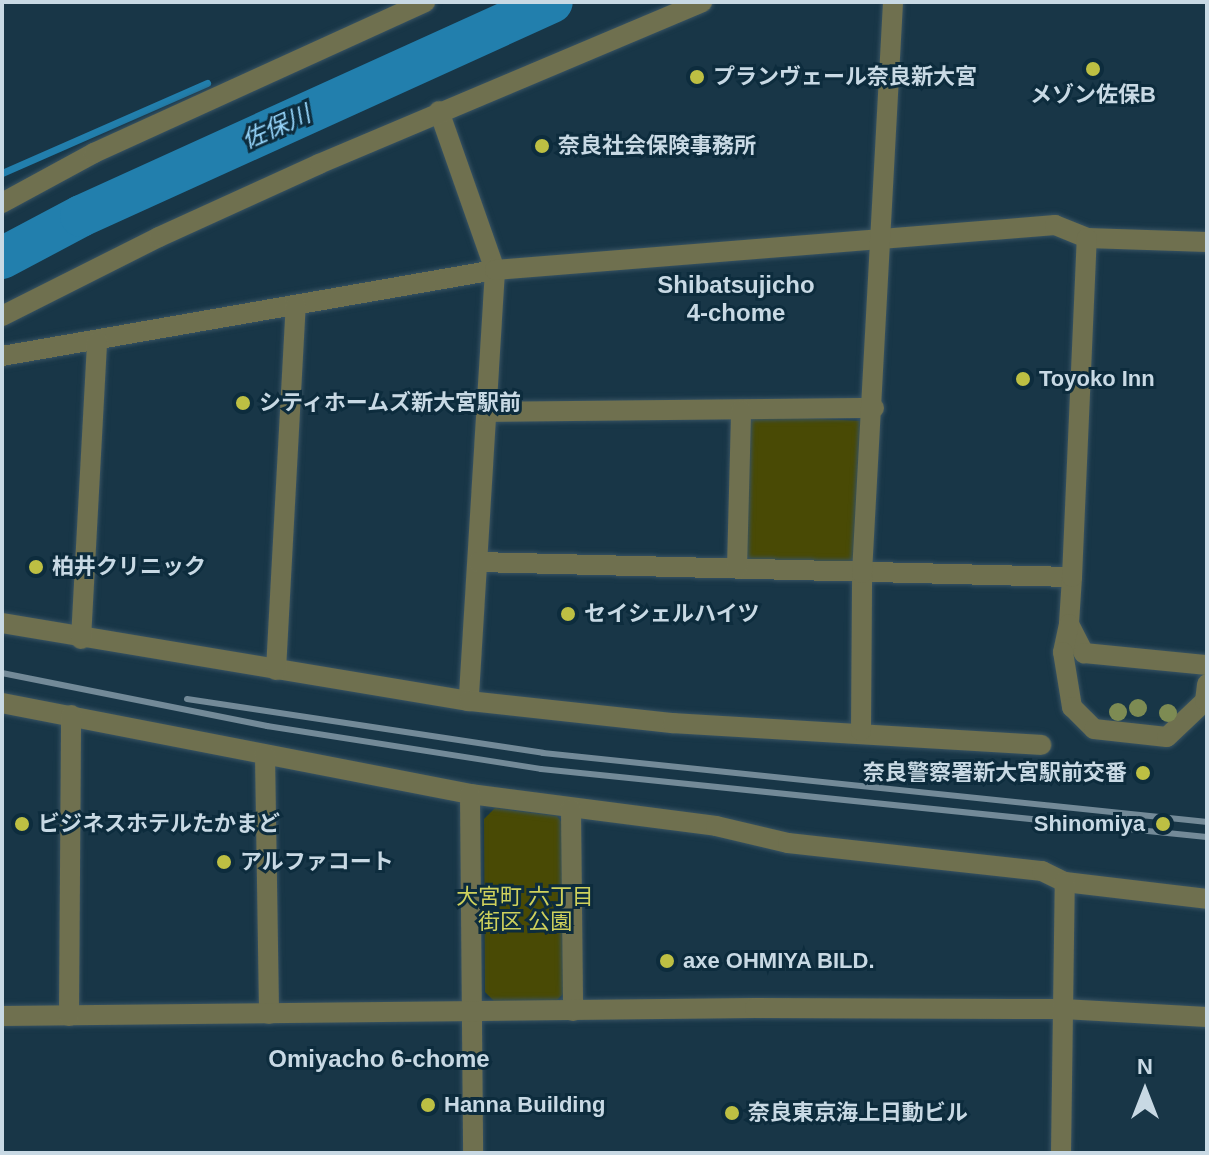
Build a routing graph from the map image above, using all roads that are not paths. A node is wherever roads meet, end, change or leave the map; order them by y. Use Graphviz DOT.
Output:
graph roads {
  1 [pos="425,2"];
  2 [pos="702,2"];
  3 [pos="893,2"];
  4 [pos="439,111"];
  5 [pos="2,203"];
  6 [pos="879,238"];
  7 [pos="1087,238"];
  8 [pos="1207,242"];
  9 [pos="495,270"];
  10 [pos="296,306"];
  11 [pos="2,316"];
  12 [pos="97,341"];
  13 [pos="2,356"];
  14 [pos="874,408"];
  15 [pos="741,410"];
  16 [pos="487,412"];
  17 [pos="478,562"];
  18 [pos="737,568"];
  19 [pos="862,573"];
  20 [pos="1072,577"];
  21 [pos="2,623"];
  22 [pos="1069,624"];
  23 [pos="81,639"];
  24 [pos="1207,665"];
  25 [pos="276,670"];
  26 [pos="1207,684"];
  27 [pos="469,701"];
  28 [pos="2,703"];
  29 [pos="71,715"];
  30 [pos="861,731"];
  31 [pos="1041,745"];
  32 [pos="265,755"];
  33 [pos="470,794"];
  34 [pos="571,809"];
  35 [pos="1065,882"];
  36 [pos="1207,899"];
  37 [pos="1063,1009"];
  38 [pos="573,1011"];
  39 [pos="472,1012"];
  40 [pos="269,1014"];
  41 [pos="2,1016"];
  42 [pos="69,1016"];
  43 [pos="1207,1017"];
  44 [pos="473,1153"];
  45 [pos="1061,1153"];
  1 -- 5 [label="street"];
  2 -- 4 [label="street"];
  3 -- 6 [label="street"];
  4 -- 9 [label="street"];
  4 -- 11 [label="street"];
  6 -- 7 [label="street"];
  6 -- 9 [label="street"];
  6 -- 14 [label="street"];
  7 -- 8 [label="street"];
  7 -- 20 [label="street"];
  9 -- 10 [label="street"];
  9 -- 16 [label="street"];
  10 -- 12 [label="street"];
  10 -- 25 [label="street"];
  12 -- 13 [label="street"];
  12 -- 23 [label="street"];
  14 -- 15 [label="street"];
  14 -- 19 [label="street"];
  15 -- 16 [label="street"];
  15 -- 18 [label="street"];
  16 -- 17 [label="street"];
  17 -- 18 [label="street"];
  17 -- 27 [label="street"];
  18 -- 19 [label="street"];
  19 -- 20 [label="street"];
  19 -- 30 [label="street"];
  20 -- 22 [label="street"];
  21 -- 23 [label="street"];
  22 -- 24 [label="street"];
  22 -- 26 [label="street"];
  23 -- 25 [label="street"];
  25 -- 27 [label="street"];
  27 -- 30 [label="street"];
  28 -- 29 [label="street"];
  29 -- 32 [label="street"];
  29 -- 42 [label="street"];
  30 -- 31 [label="street"];
  32 -- 33 [label="street"];
  32 -- 40 [label="street"];
  33 -- 34 [label="street"];
  33 -- 39 [label="street"];
  34 -- 35 [label="street"];
  34 -- 38 [label="street"];
  35 -- 36 [label="street"];
  35 -- 37 [label="street"];
  37 -- 38 [label="street"];
  37 -- 43 [label="street"];
  37 -- 45 [label="street"];
  38 -- 39 [label="street"];
  39 -- 40 [label="street"];
  39 -- 44 [label="street"];
  40 -- 42 [label="street"];
  41 -- 42 [label="street"];
}
